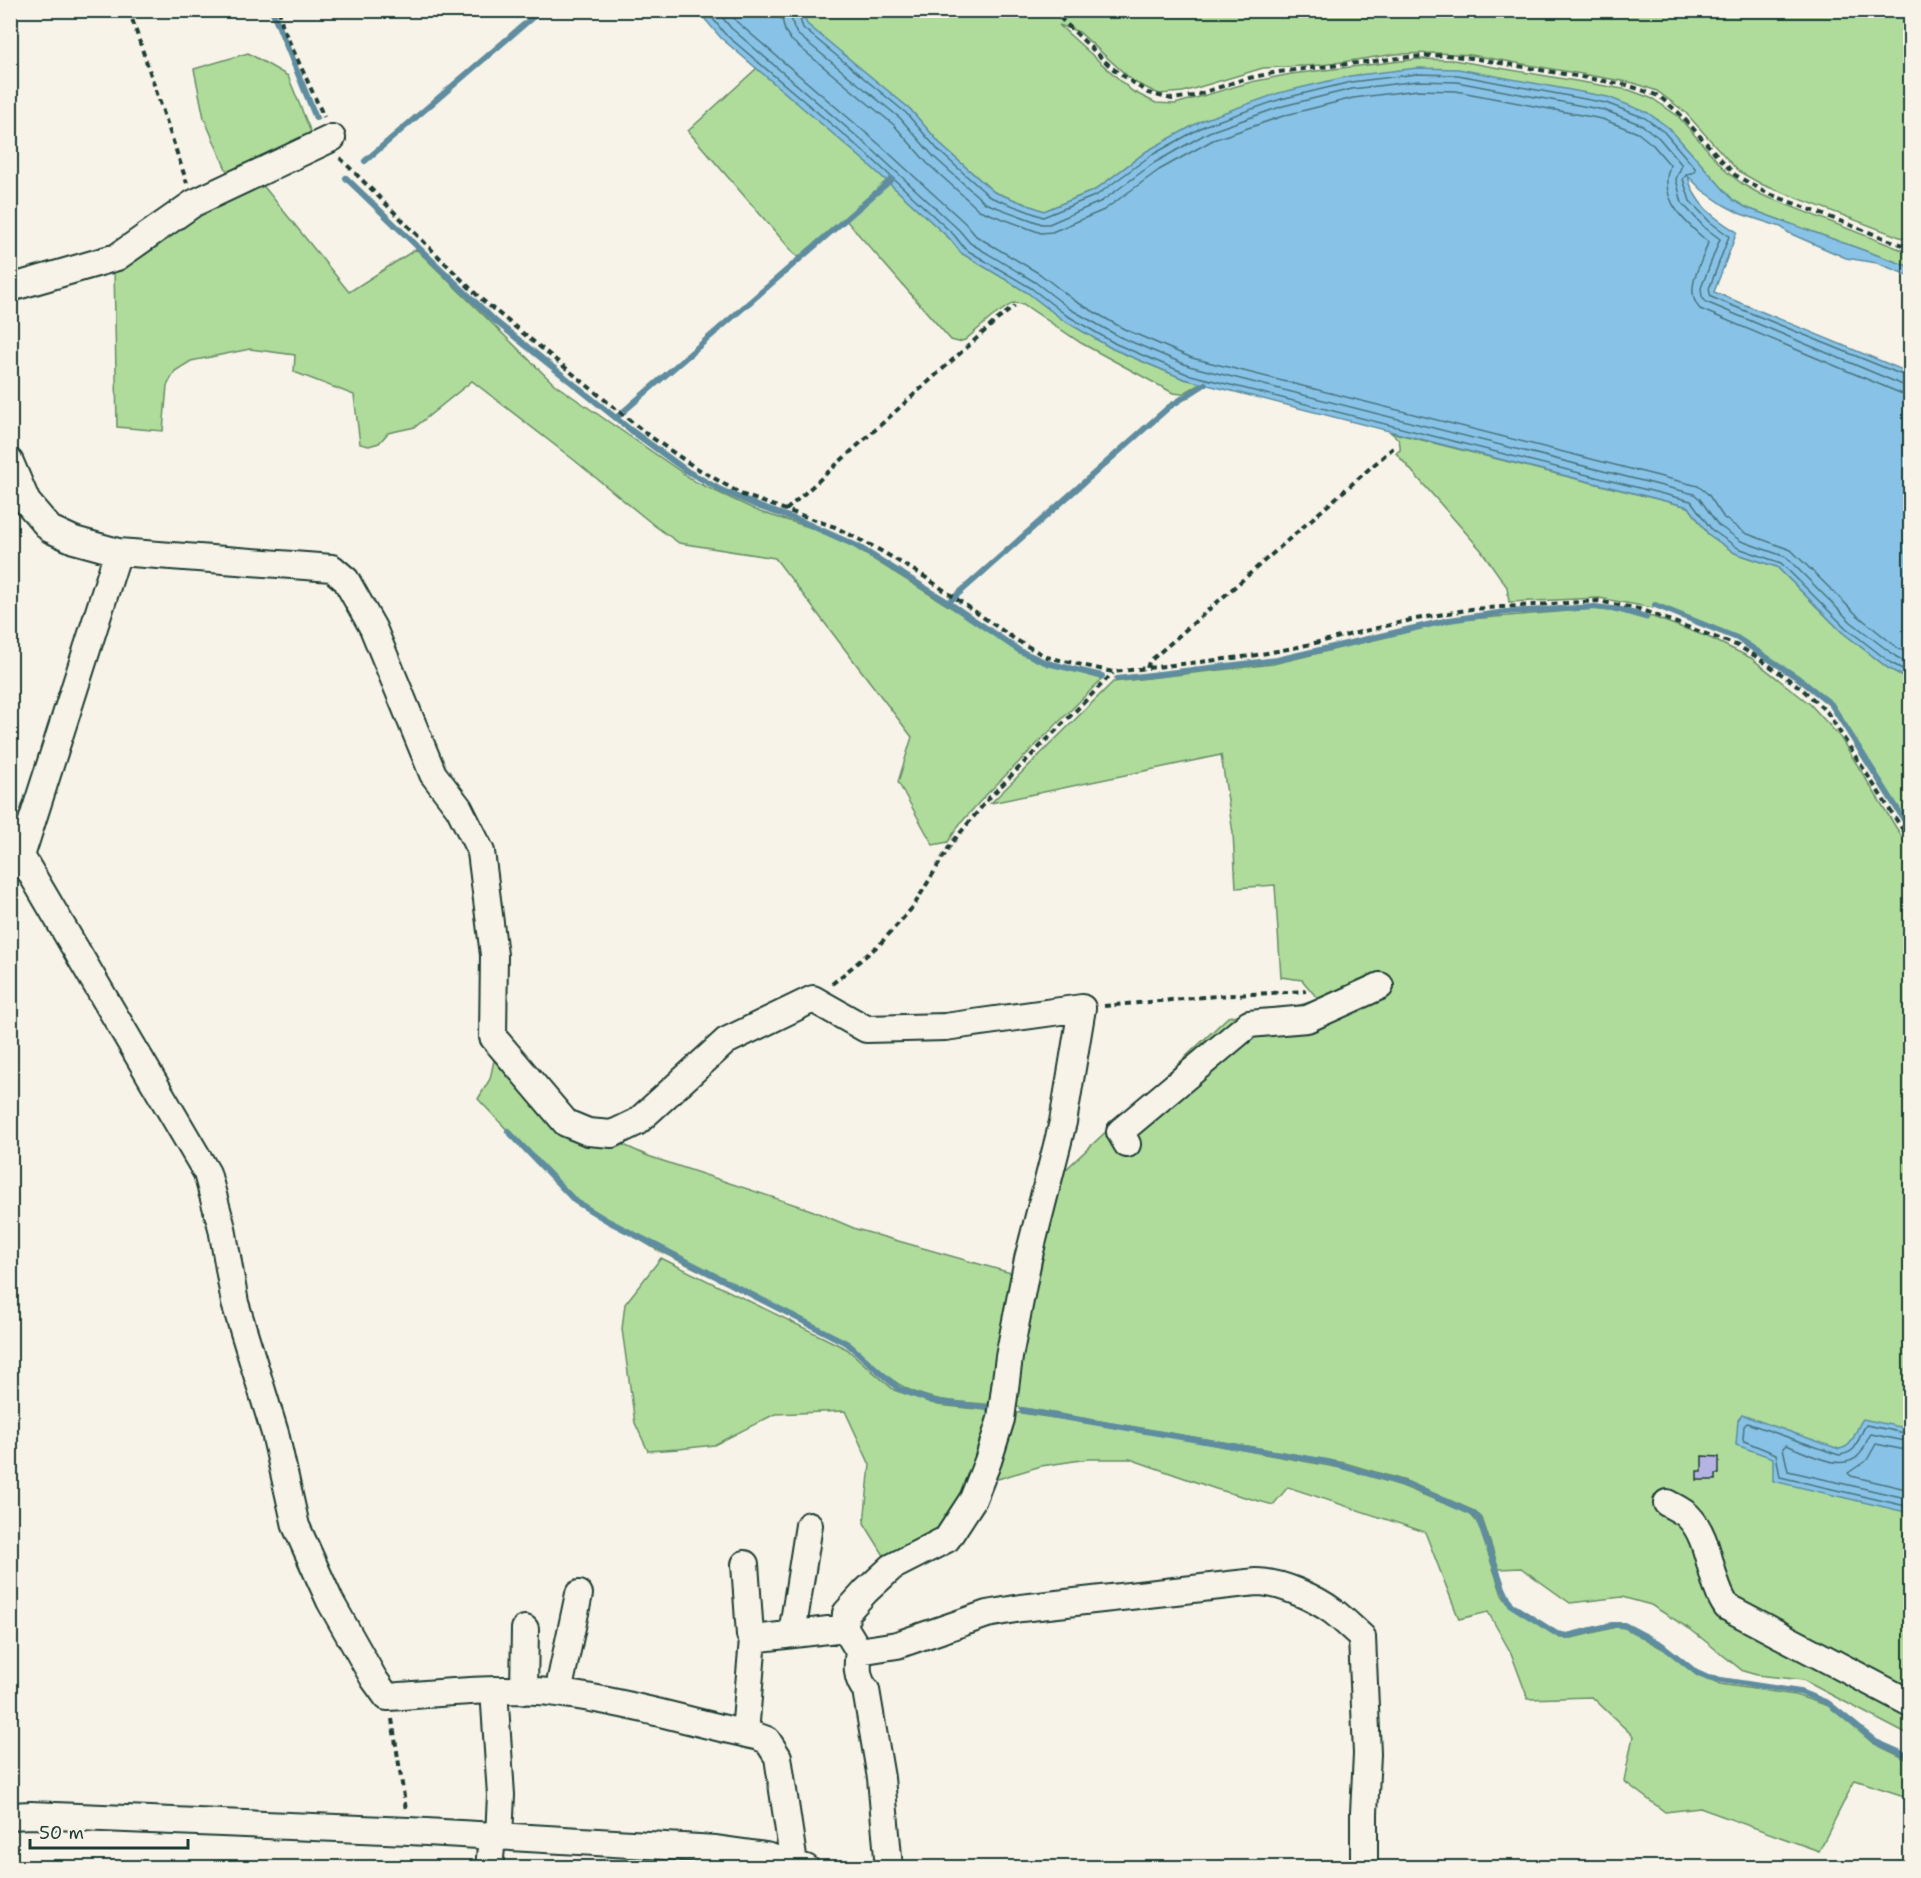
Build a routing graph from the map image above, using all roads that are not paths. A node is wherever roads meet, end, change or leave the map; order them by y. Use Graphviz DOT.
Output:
graph roads {
  1 [pos="332,138"];
  2 [pos="10,288"];
  3 [pos="10,462"];
  4 [pos="118,552"];
  5 [pos="16,859"];
  6 [pos="1380,986"];
  7 [pos="1126,1144"];
  8 [pos="1667,1503"];
  9 [pos="809,1525"];
  10 [pos="745,1564"];
  11 [pos="579,1594"];
  12 [pos="845,1628"];
  13 [pos="525,1629"];
  14 [pos="792,1634"];
  15 [pos="753,1639"];
  16 [pos="859,1651"];
  17 [pos="494,1690"];
  18 [pos="524,1690"];
  19 [pos="558,1693"];
  20 [pos="1911,1703"];
  21 [pos="745,1733"];
  22 [pos="10,1816"];
  23 [pos="496,1837"];
  24 [pos="800,1866"];
  25 [pos="489,1868"];
  26 [pos="889,1868"];
  27 [pos="1364,1868"];
  1 -- 2 [label="street"];
  3 -- 4 [label="street"];
  4 -- 5 [label="street"];
  4 -- 12 [label="street"];
  5 -- 17 [label="street"];
  6 -- 7 [label="street"];
  8 -- 20 [label="street"];
  9 -- 14 [label="street"];
  10 -- 15 [label="street"];
  11 -- 19 [label="street"];
  12 -- 14 [label="street"];
  12 -- 16 [label="street"];
  13 -- 18 [label="street"];
  14 -- 15 [label="street"];
  15 -- 21 [label="street"];
  16 -- 26 [label="street"];
  16 -- 27 [label="street"];
  17 -- 18 [label="street"];
  17 -- 23 [label="street"];
  18 -- 19 [label="street"];
  19 -- 21 [label="street"];
  21 -- 24 [label="street"];
  22 -- 23 [label="street"];
  23 -- 24 [label="street"];
  23 -- 25 [label="street"];
}
